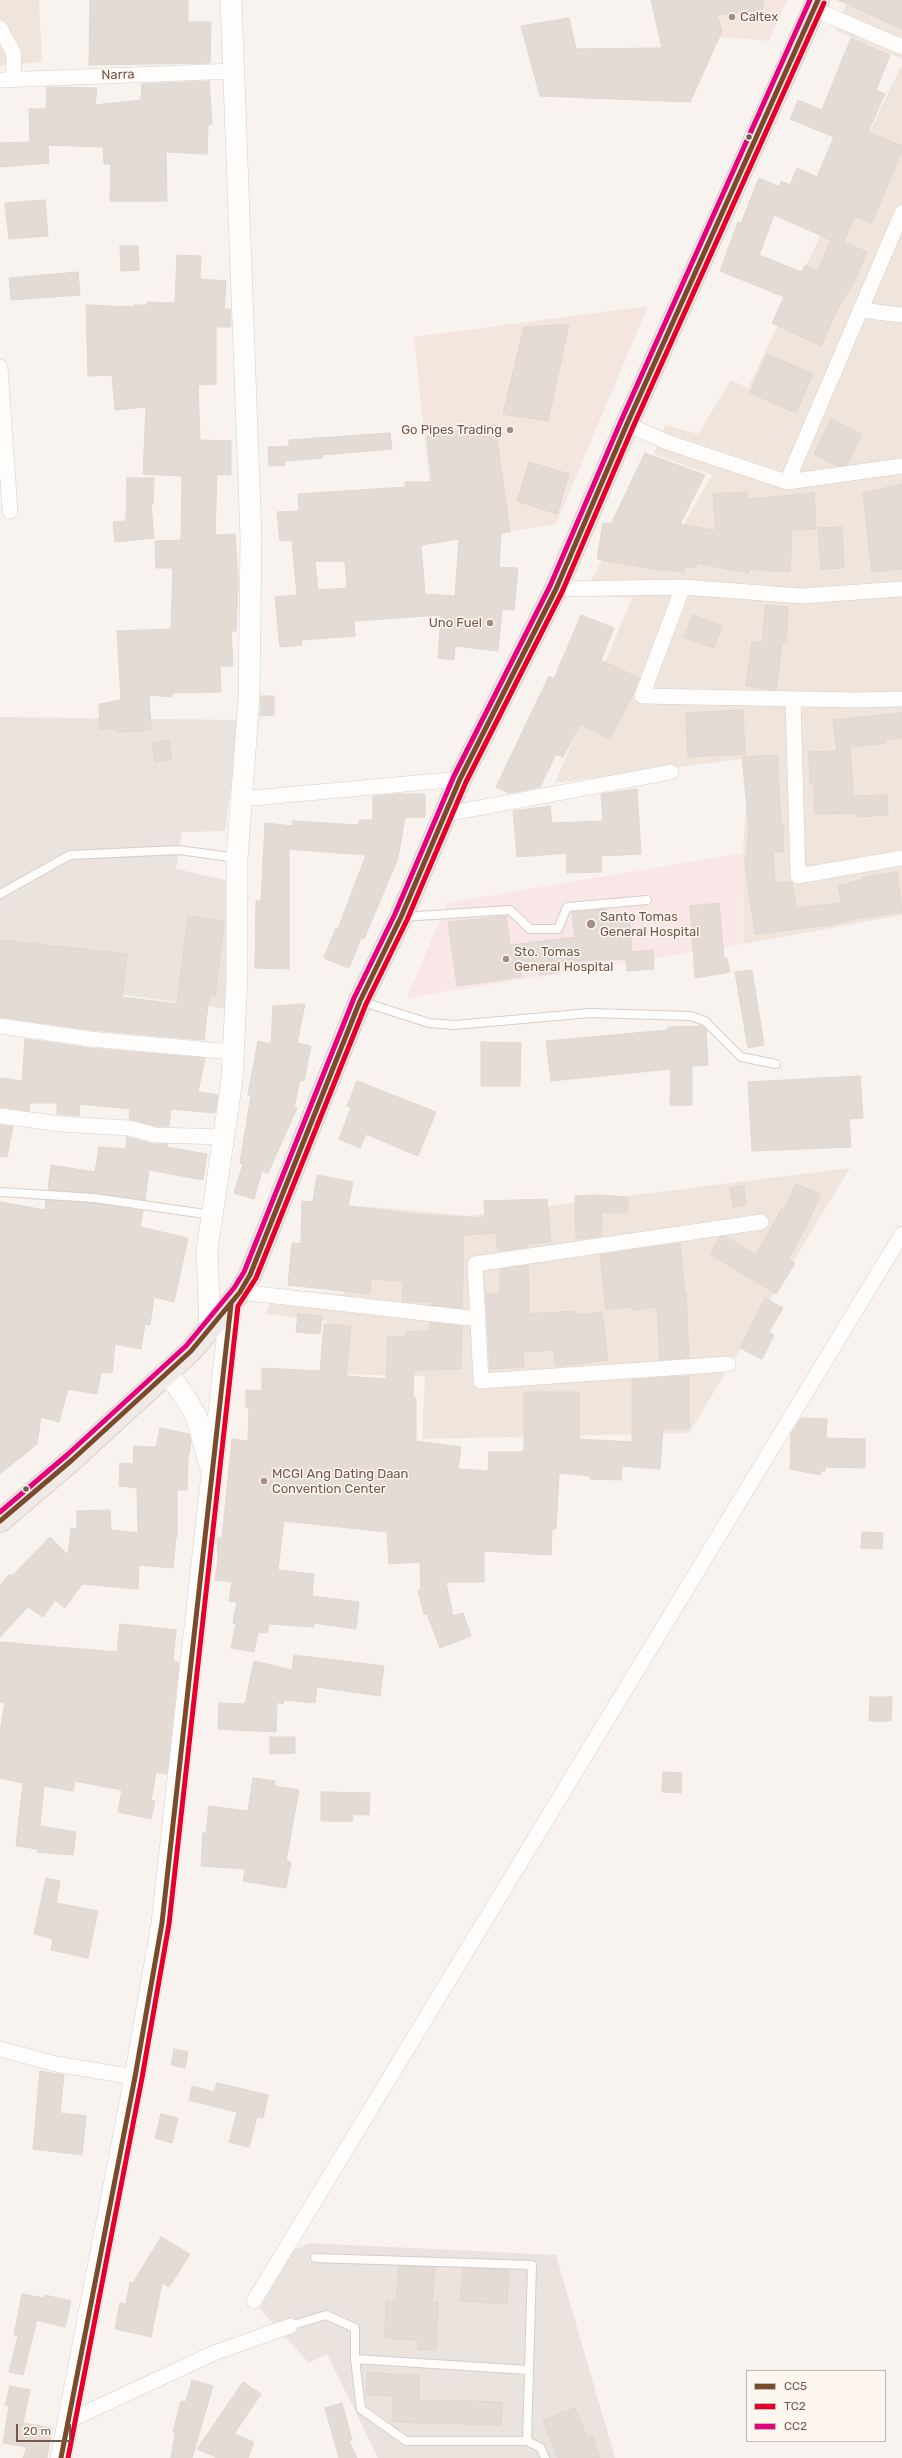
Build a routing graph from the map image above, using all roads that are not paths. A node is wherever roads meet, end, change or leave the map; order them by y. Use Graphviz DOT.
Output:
graph roads {
  1 [pos="231,0"];
  2 [pos="816,5"];
  3 [pos="0,28"];
  4 [pos="902,47"];
  5 [pos="235,71"];
  6 [pos="7,79"];
  7 [pos="902,213"];
  8 [pos="860,310"];
  9 [pos="902,315"];
  10 [pos="0,367"];
  11 [pos="627,424"];
  12 [pos="902,466"];
  13 [pos="787,482"];
  14 [pos="10,511"];
  15 [pos="683,587"];
  16 [pos="556,589"];
  17 [pos="902,589"];
  18 [pos="902,698"];
  19 [pos="793,699"];
  20 [pos="671,772"];
  21 [pos="460,779"];
  22 [pos="242,799"];
  23 [pos="446,814"];
  24 [pos="238,858"];
  25 [pos="902,858"];
  26 [pos="0,894"];
  27 [pos="647,900"];
  28 [pos="401,917"];
  29 [pos="360,1002"];
  30 [pos="0,1026"];
  31 [pos="233,1052"];
  32 [pos="776,1064"];
  33 [pos="0,1116"];
  34 [pos="224,1137"];
  35 [pos="0,1192"];
  36 [pos="213,1216"];
  37 [pos="761,1222"];
  38 [pos="902,1234"];
  39 [pos="236,1298"];
  40 [pos="478,1320"];
  41 [pos="210,1330"];
  42 [pos="728,1364"];
  43 [pos="167,1372"];
  44 [pos="212,1473"];
  45 [pos="0,1521"];
  46 [pos="0,2049"];
  47 [pos="135,2077"];
  48 [pos="316,2258"];
  49 [pos="254,2301"];
  50 [pos="290,2326"];
  51 [pos="355,2359"];
  52 [pos="528,2370"];
  53 [pos="68,2421"];
  54 [pos="527,2441"];
  55 [pos="61,2458"];
  56 [pos="545,2458"];
  1 -- 5 [label="street"];
  2 -- 4 [label="street"];
  2 -- 11 [label="highway"];
  3 -- 6 [label="street"];
  5 -- 6 [label="street, Narra"];
  5 -- 22 [label="street"];
  7 -- 8 [label="street"];
  8 -- 9 [label="street"];
  8 -- 13 [label="street"];
  10 -- 14 [label="street"];
  11 -- 13 [label="street"];
  11 -- 16 [label="highway"];
  12 -- 13 [label="street"];
  15 -- 16 [label="street"];
  15 -- 17 [label="street"];
  15 -- 19 [label="street"];
  16 -- 21 [label="highway"];
  18 -- 19 [label="street"];
  19 -- 25 [label="street"];
  20 -- 23 [label="street"];
  21 -- 22 [label="street"];
  21 -- 23 [label="highway"];
  22 -- 24 [label="street"];
  23 -- 28 [label="highway"];
  24 -- 26 [label="lane"];
  24 -- 31 [label="street"];
  27 -- 28 [label="lane"];
  28 -- 29 [label="highway"];
  29 -- 32 [label="lane"];
  29 -- 39 [label="highway"];
  30 -- 31 [label="street"];
  31 -- 34 [label="street"];
  33 -- 34 [label="street"];
  34 -- 36 [label="street"];
  35 -- 36 [label="lane"];
  36 -- 41 [label="street"];
  37 -- 40 [label="street"];
  38 -- 49 [label="street"];
  39 -- 40 [label="street"];
  39 -- 41 [label="highway"];
  39 -- 44 [label="street"];
  40 -- 42 [label="street"];
  41 -- 43 [label="highway"];
  43 -- 44 [label="street"];
  43 -- 45 [label="highway"];
  44 -- 47 [label="street"];
  46 -- 47 [label="street"];
  47 -- 53 [label="street"];
  48 -- 52 [label="lane"];
  50 -- 51 [label="lane"];
  50 -- 53 [label="street"];
  51 -- 52 [label="lane"];
  51 -- 54 [label="lane"];
  52 -- 54 [label="lane"];
  53 -- 55 [label="street"];
  54 -- 56 [label="lane"];
}
